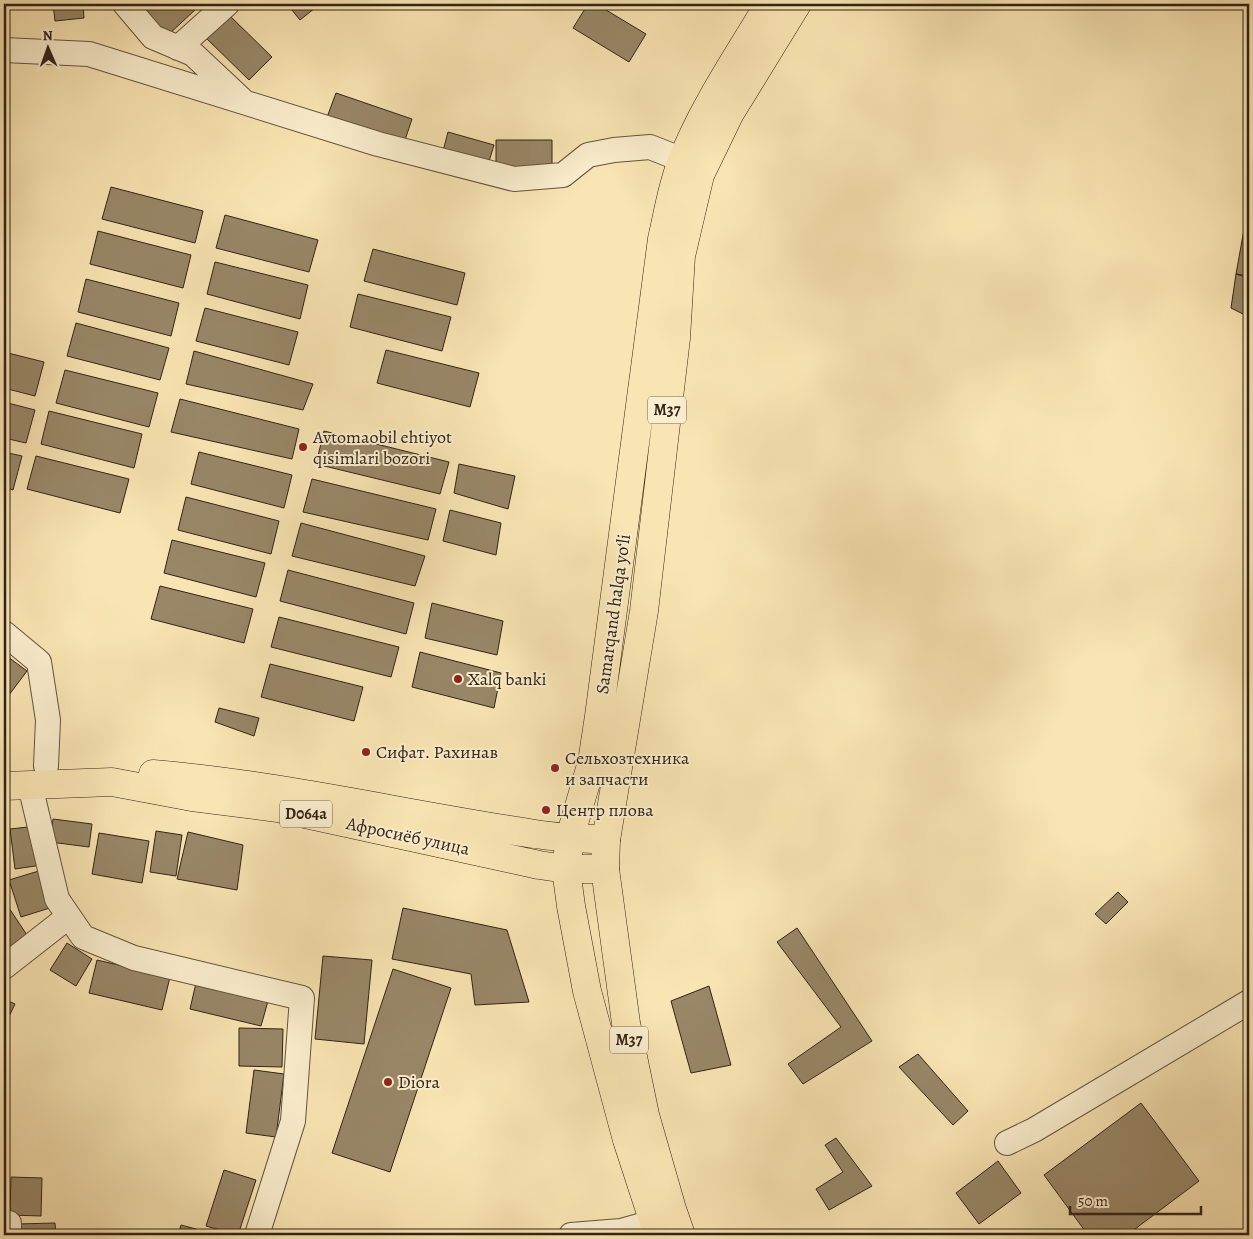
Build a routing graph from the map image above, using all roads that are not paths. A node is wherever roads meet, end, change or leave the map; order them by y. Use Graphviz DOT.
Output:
graph roads {
  1 [pos="125,4"];
  2 [pos="227,4"];
  3 [pos="769,4"];
  4 [pos="797,4"];
  5 [pos="178,48"];
  6 [pos="4,50"];
  7 [pos="246,103"];
  8 [pos="683,160"];
  9 [pos="4,633"];
  10 [pos="4,769"];
  11 [pos="26,779"];
  12 [pos="570,837"];
  13 [pos="606,840"];
  14 [pos="566,869"];
  15 [pos="605,869"];
  16 [pos="68,917"];
  17 [pos="4,967"];
  18 [pos="1249,1002"];
  19 [pos="1007,1143"];
  20 [pos="4,1222"];
  21 [pos="655,1229"];
  22 [pos="9,1235"];
  23 [pos="257,1235"];
  24 [pos="571,1235"];
  25 [pos="681,1235"];
  1 -- 5 [label="street"];
  2 -- 5 [label="street"];
  3 -- 8 [label="main road, Samarqand halqa yoʻli / M37"];
  4 -- 13 [label="main road, Samarqand halqa yoʻli / M37"];
  5 -- 7 [label="street"];
  6 -- 7 [label="street"];
  7 -- 8 [label="street"];
  8 -- 12 [label="main road, Samarqand halqa yoʻli / M37"];
  9 -- 11 [label="street"];
  10 -- 11 [label="main road, Афросиёб улица / D064a"];
  11 -- 12 [label="main road, Афросиёб улица / D064a"];
  11 -- 14 [label="main road, Афросиёб улица / D064a"];
  11 -- 16 [label="street"];
  12 -- 13 [label="main road, Афросиёб улица / D064a"];
  12 -- 14 [label="main road, Samarqand halqa yoʻli / M37"];
  13 -- 15 [label="main road, Samarqand halqa yoʻli / M37"];
  14 -- 15 [label="main road, Афросиёб улица / D064a"];
  14 -- 21 [label="main road, Samarqand halqa yoʻli / M37"];
  15 -- 25 [label="main road, Samarqand halqa yoʻli / M37"];
  16 -- 17 [label="street"];
  16 -- 23 [label="street"];
  18 -- 19 [label="street"];
  20 -- 22 [label="street"];
  21 -- 24 [label="street"];
}
